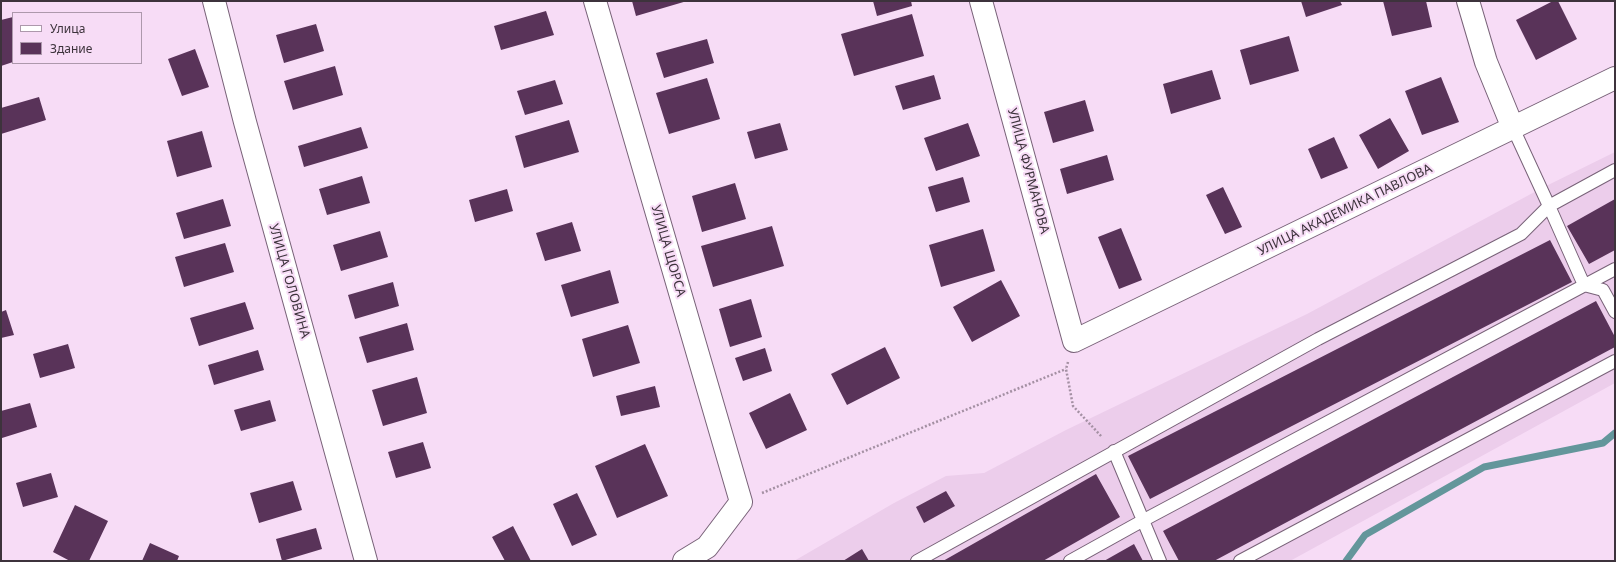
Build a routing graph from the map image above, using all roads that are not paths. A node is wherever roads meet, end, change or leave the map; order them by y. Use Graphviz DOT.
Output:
graph roads {
  1 [pos="214,1"];
  2 [pos="595,1"];
  3 [pos="981,1"];
  4 [pos="1468,1"];
  5 [pos="1615,78"];
  6 [pos="1513,128"];
  7 [pos="1615,170"];
  8 [pos="1549,206"];
  9 [pos="1615,269"];
  10 [pos="1584,285"];
  11 [pos="1615,312"];
  12 [pos="1074,341"];
  13 [pos="1615,361"];
  14 [pos="1114,451"];
  15 [pos="1142,520"];
  16 [pos="366,561"];
  17 [pos="684,561"];
  18 [pos="917,561"];
  19 [pos="1070,561"];
  20 [pos="1160,561"];
  21 [pos="1240,561"];
  1 -- 16 [label="street, УЛИЦА ГОЛОВИНА"];
  2 -- 17 [label="street, УЛИЦА ЩОРСА"];
  3 -- 12 [label="street, УЛИЦА ФУРМАНОВА"];
  4 -- 6 [label="street"];
  5 -- 6 [label="street, УЛИЦА АКАДЕМИКА ПАВЛОВА"];
  6 -- 8 [label="lane"];
  6 -- 12 [label="street, УЛИЦА АКАДЕМИКА ПАВЛОВА"];
  7 -- 8 [label="lane"];
  8 -- 10 [label="lane"];
  8 -- 14 [label="lane"];
  9 -- 10 [label="lane"];
  10 -- 11 [label="lane"];
  10 -- 15 [label="lane"];
  13 -- 21 [label="lane"];
  14 -- 15 [label="lane"];
  14 -- 18 [label="lane"];
  15 -- 19 [label="lane"];
  15 -- 20 [label="lane"];
}
